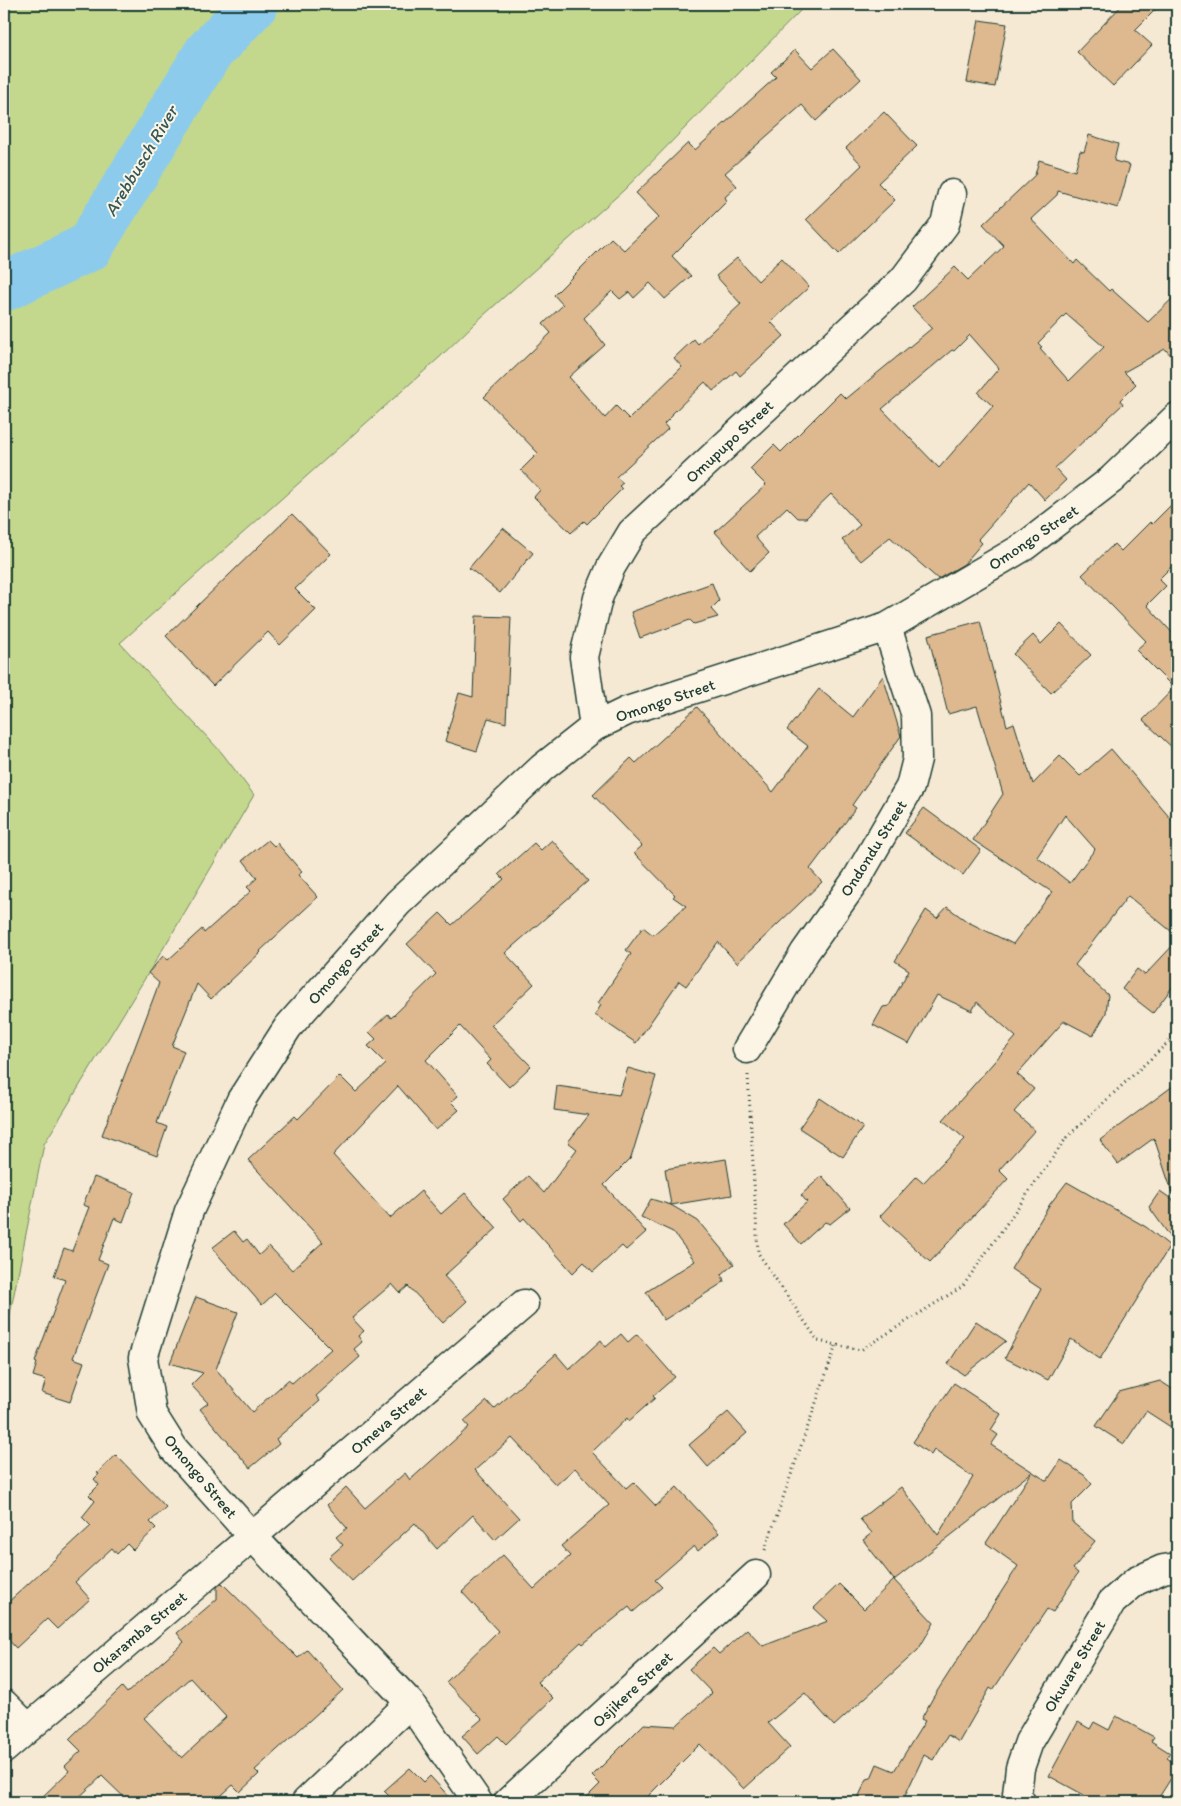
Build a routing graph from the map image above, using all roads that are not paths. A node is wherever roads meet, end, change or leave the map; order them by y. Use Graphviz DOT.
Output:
graph roads {
  1 [pos="952,194"];
  2 [pos="1177,417"];
  3 [pos="887,627"];
  4 [pos="594,727"];
  5 [pos="747,1049"];
  6 [pos="524,1304"];
  7 [pos="252,1536"];
  8 [pos="1177,1567"];
  9 [pos="756,1575"];
  10 [pos="410,1703"];
  11 [pos="4,1704"];
  12 [pos="27,1728"];
  13 [pos="4,1749"];
  14 [pos="306,1802"];
  15 [pos="478,1802"];
  16 [pos="508,1802"];
  17 [pos="1021,1802"];
  1 -- 4 [label="street, Omupupo Street"];
  2 -- 3 [label="street, Omongo Street"];
  3 -- 4 [label="street, Omongo Street"];
  3 -- 5 [label="street, Ondondu Street"];
  4 -- 7 [label="street, Omongo Street"];
  6 -- 7 [label="street, Omeva Street"];
  7 -- 10 [label="street, Omongo Street"];
  7 -- 12 [label="street, Okaramba Street"];
  8 -- 17 [label="street, Okuvare Street"];
  9 -- 16 [label="street, Osjikere Street"];
  10 -- 14 [label="street"];
  10 -- 15 [label="street, Omongo Street"];
  11 -- 12 [label="street"];
  12 -- 13 [label="street, Okaramba Street"];
}
